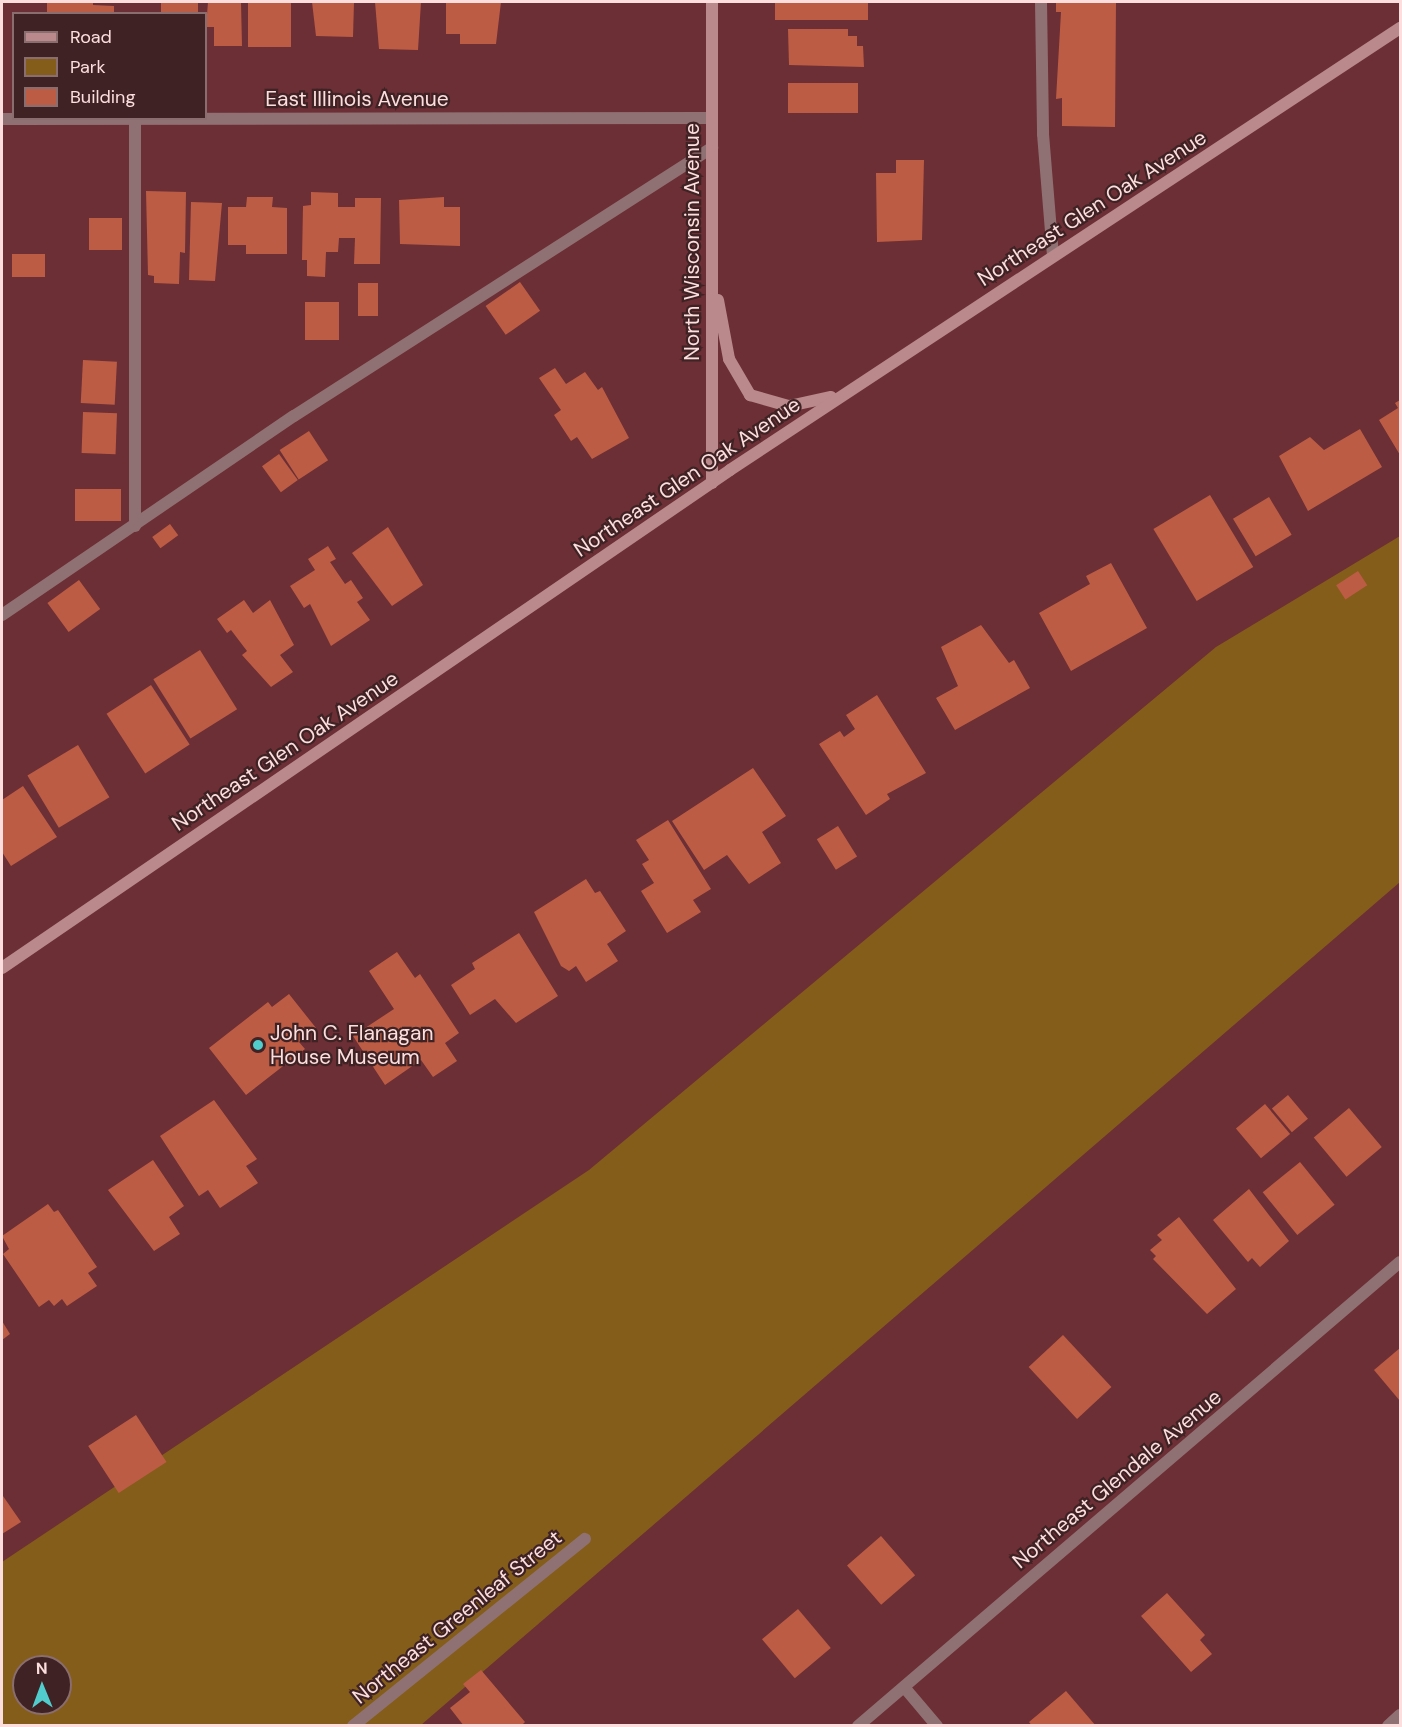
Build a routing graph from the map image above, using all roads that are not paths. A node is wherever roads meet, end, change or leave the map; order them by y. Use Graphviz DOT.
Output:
graph roads {
  1 [pos="712,2"];
  2 [pos="1041,2"];
  3 [pos="1401,28"];
  4 [pos="712,118"];
  5 [pos="207,119"];
  6 [pos="135,120"];
  7 [pos="712,148"];
  8 [pos="712,244"];
  9 [pos="1053,256"];
  10 [pos="867,379"];
  11 [pos="712,483"];
  12 [pos="135,525"];
  13 [pos="2,615"];
  14 [pos="2,968"];
  15 [pos="1401,1262"];
  16 [pos="585,1539"];
  17 [pos="904,1686"];
  18 [pos="1401,1715"];
  19 [pos="353,1725"];
  20 [pos="858,1725"];
  21 [pos="937,1725"];
  22 [pos="1389,1725"];
  1 -- 4 [label="street, North Wisconsin Avenue"];
  2 -- 9 [label="street"];
  3 -- 9 [label="street, Northeast Glen Oak Avenue"];
  4 -- 5 [label="street, East Illinois Avenue"];
  4 -- 7 [label="street, North Wisconsin Avenue"];
  6 -- 12 [label="street"];
  7 -- 8 [label="street, North Wisconsin Avenue"];
  7 -- 12 [label="street"];
  8 -- 10 [label="street"];
  8 -- 11 [label="street, North Wisconsin Avenue"];
  9 -- 10 [label="street, Northeast Glen Oak Avenue"];
  10 -- 11 [label="street, Northeast Glen Oak Avenue"];
  11 -- 14 [label="street, Northeast Glen Oak Avenue"];
  12 -- 13 [label="street"];
  15 -- 17 [label="street, Northeast Glendale Avenue"];
  16 -- 19 [label="street, Northeast Greenleaf Street"];
  17 -- 20 [label="street, Northeast Glendale Avenue"];
  17 -- 21 [label="street"];
  18 -- 22 [label="street"];
}
